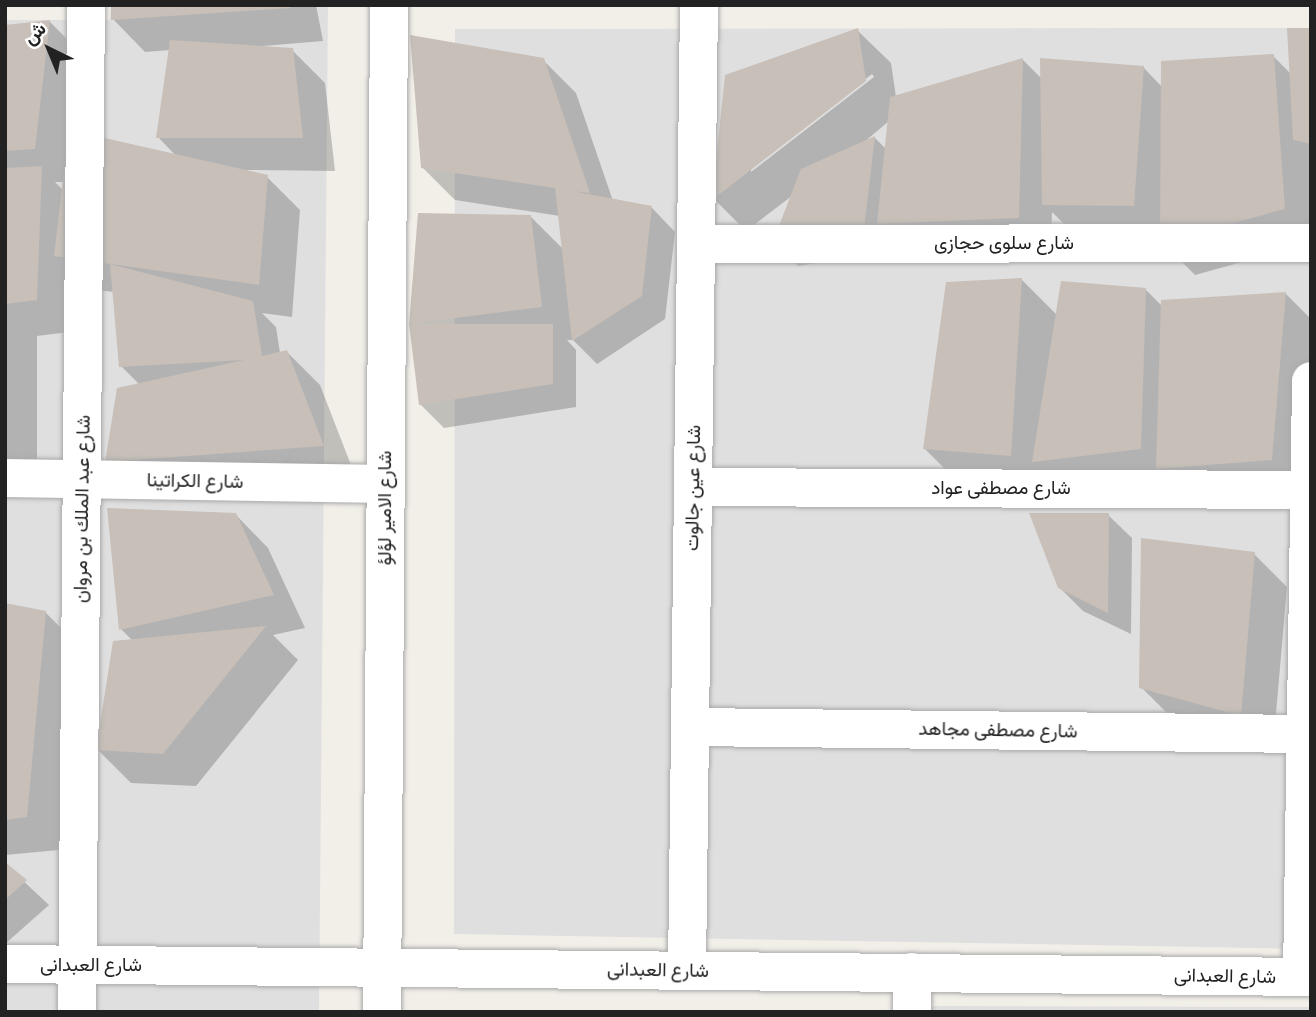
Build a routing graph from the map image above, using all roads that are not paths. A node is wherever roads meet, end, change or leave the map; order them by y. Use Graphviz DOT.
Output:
graph roads {
  1 [pos="86,5"];
  2 [pos="389,5"];
  3 [pos="699,5"];
  4 [pos="1311,243"];
  5 [pos="697,244"];
  6 [pos="1311,381"];
  7 [pos="5,478"];
  8 [pos="82,479"];
  9 [pos="385,484"];
  10 [pos="693,487"];
  11 [pos="1309,490"];
  12 [pos="690,727"];
  13 [pos="1306,734"];
  14 [pos="5,964"];
  15 [pos="78,964"];
  16 [pos="383,967"];
  17 [pos="687,971"];
  18 [pos="912,972"];
  19 [pos="1306,977"];
  20 [pos="77,1012"];
  21 [pos="382,1012"];
  22 [pos="912,1012"];
  1 -- 8 [label="street, شارع عبد الملك بن مروان"];
  2 -- 9 [label="street, شارع الامير لؤلؤ"];
  3 -- 5 [label="street, شارع عين جالوت"];
  4 -- 5 [label="street, شارع سلوى حجازى"];
  5 -- 10 [label="street, شارع عين جالوت"];
  6 -- 11 [label="street"];
  7 -- 8 [label="street, شارع الكراتينا"];
  8 -- 9 [label="street, شارع الكراتينا"];
  8 -- 15 [label="street, شارع عبد الملك بن مروان"];
  9 -- 16 [label="street, شارع الامير لؤلؤ"];
  10 -- 11 [label="street, شارع مصطفى عواد"];
  10 -- 12 [label="street, شارع عين جالوت"];
  11 -- 13 [label="street"];
  12 -- 13 [label="street, شارع مصطفى مجاهد"];
  12 -- 17 [label="street, شارع عين جالوت"];
  13 -- 19 [label="street"];
  14 -- 15 [label="street, شارع العبدانى"];
  15 -- 16 [label="street, شارع العبدانى"];
  15 -- 20 [label="street, شارع عبد الملك بن مروان"];
  16 -- 17 [label="street, شارع العبدانى"];
  16 -- 21 [label="street, شارع الامير لؤلؤ"];
  17 -- 18 [label="street, شارع العبدانى"];
  18 -- 19 [label="street, شارع العبدانى"];
  18 -- 22 [label="street"];
}
